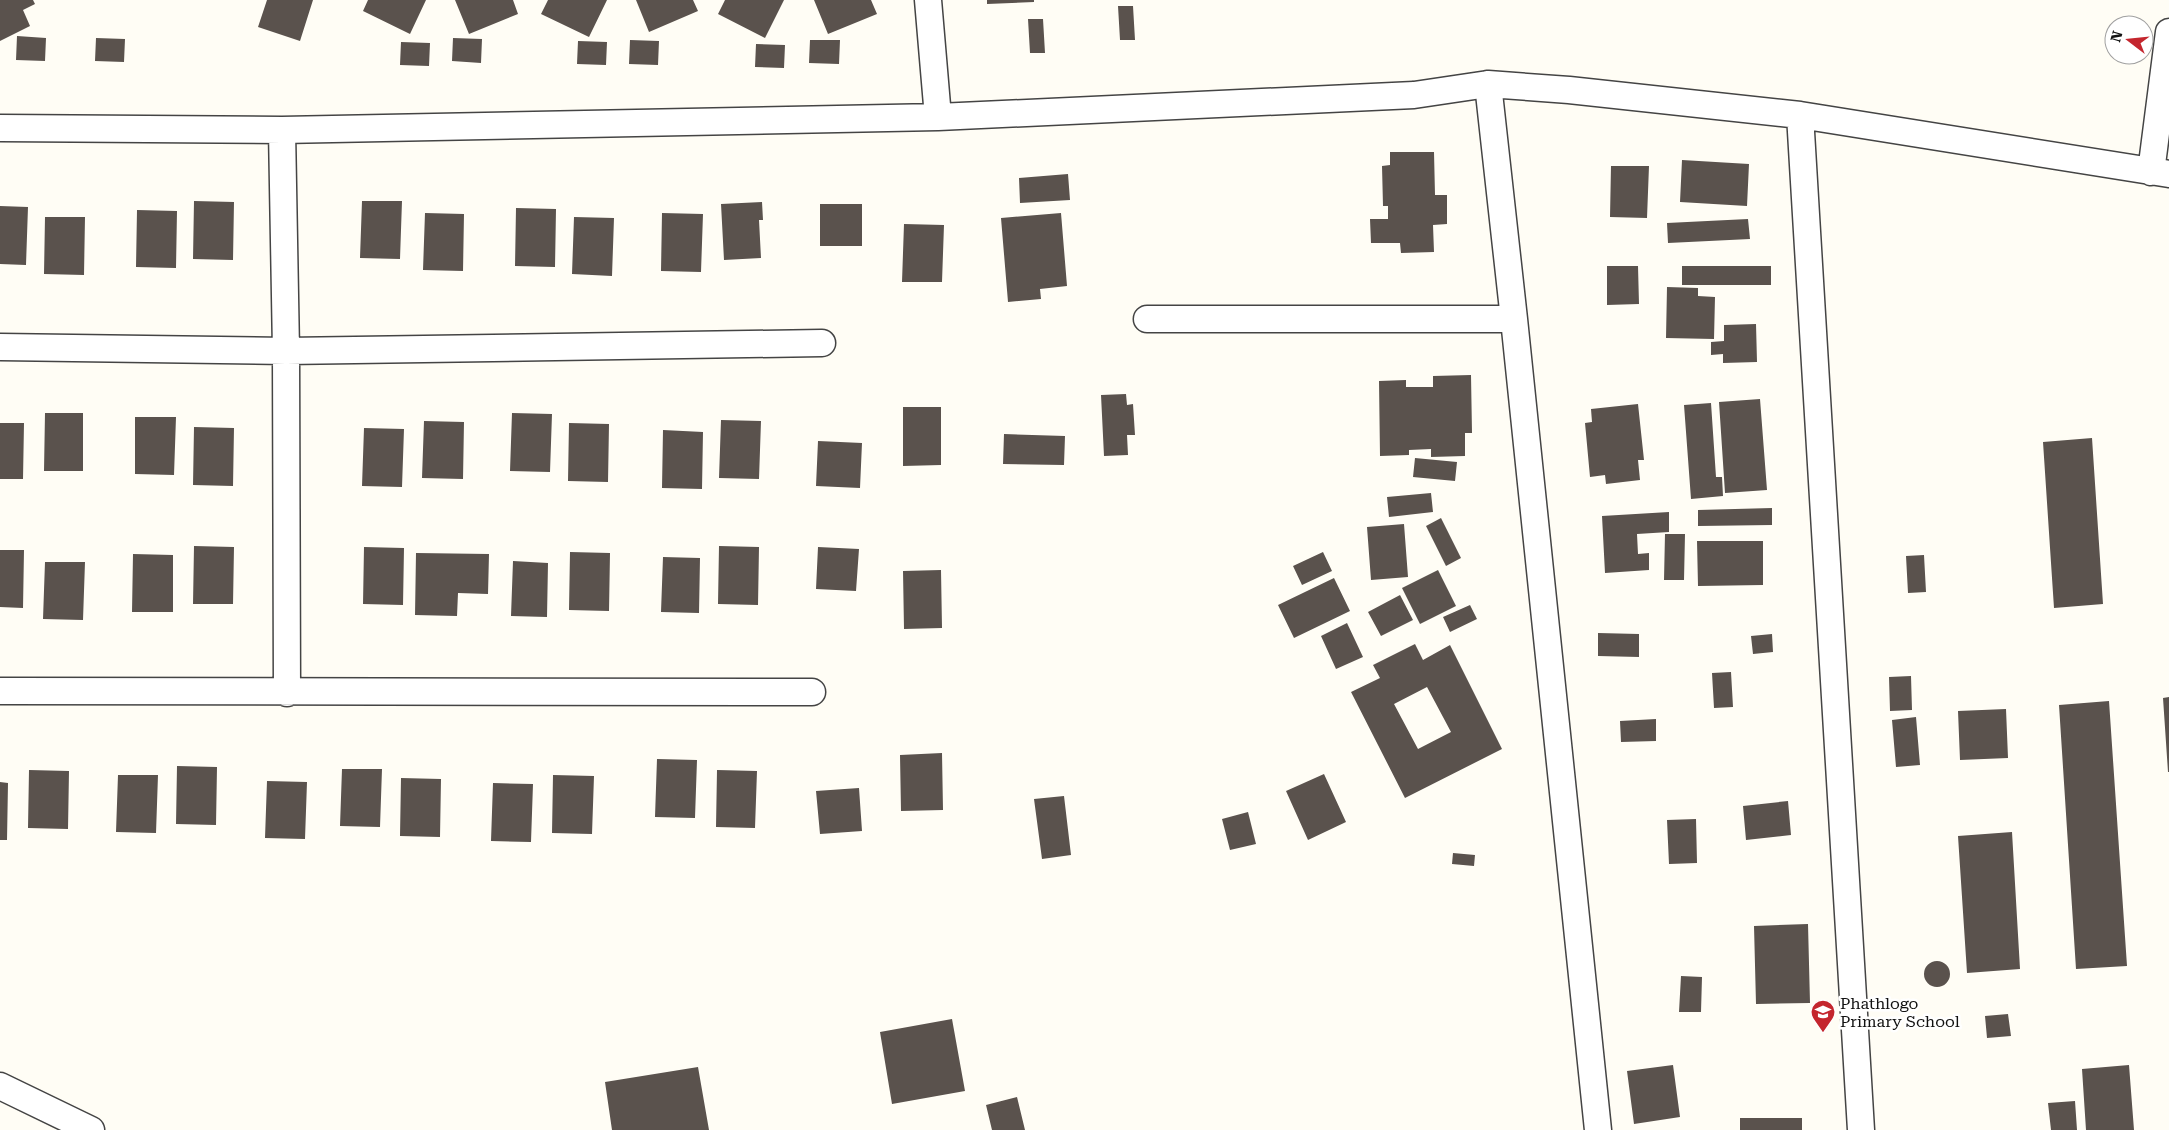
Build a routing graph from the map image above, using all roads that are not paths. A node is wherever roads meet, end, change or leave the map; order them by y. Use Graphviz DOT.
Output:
graph roads {
  1 [pos="928,0"];
  2 [pos="2169,32"];
  3 [pos="1488,84"];
  4 [pos="1800,115"];
  5 [pos="938,117"];
  6 [pos="0,128"];
  7 [pos="282,130"];
  8 [pos="2160,173"];
  9 [pos="1514,319"];
  10 [pos="1147,320"];
  11 [pos="822,343"];
  12 [pos="0,347"];
  13 [pos="286,351"];
  14 [pos="0,691"];
  15 [pos="812,692"];
  16 [pos="287,693"];
  17 [pos="0,1086"];
  18 [pos="91,1130"];
  19 [pos="1598,1130"];
  20 [pos="1861,1130"];
  1 -- 5 [label="street"];
  2 -- 8 [label="street"];
  3 -- 4 [label="street"];
  3 -- 5 [label="street"];
  3 -- 9 [label="street"];
  4 -- 8 [label="street"];
  4 -- 20 [label="street"];
  5 -- 7 [label="street"];
  6 -- 7 [label="street"];
  7 -- 13 [label="street"];
  9 -- 10 [label="street"];
  9 -- 19 [label="street"];
  11 -- 13 [label="street"];
  12 -- 13 [label="street"];
  13 -- 16 [label="street"];
  14 -- 16 [label="street"];
  15 -- 16 [label="street"];
  17 -- 18 [label="street"];
}
